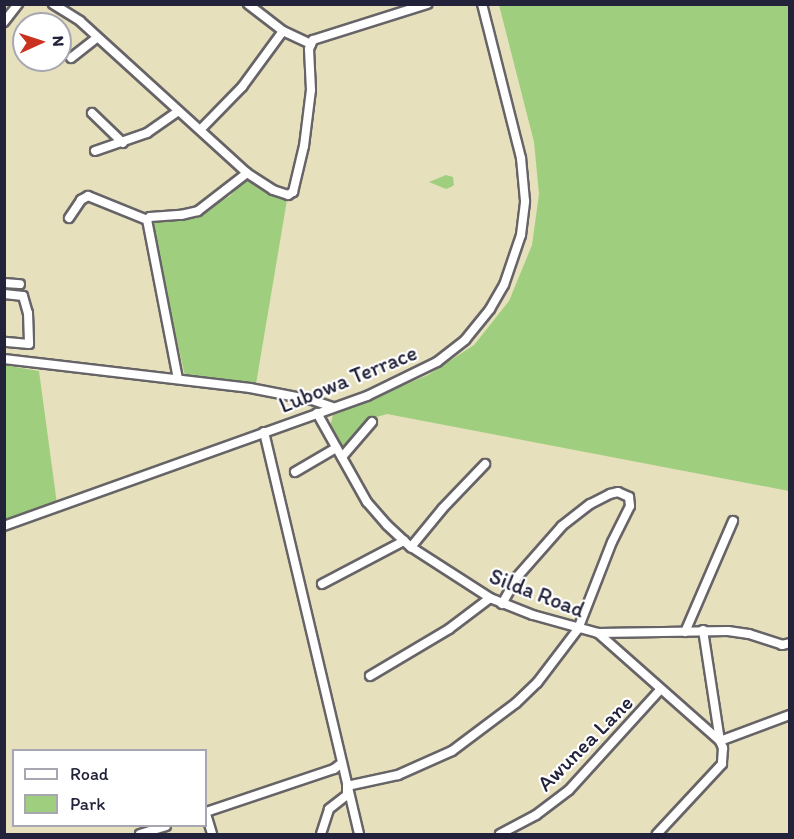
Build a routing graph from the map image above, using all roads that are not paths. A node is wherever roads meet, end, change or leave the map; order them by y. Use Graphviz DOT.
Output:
graph roads {
  1 [pos="18,4"];
  2 [pos="52,4"];
  3 [pos="248,4"];
  4 [pos="427,4"];
  5 [pos="482,4"];
  6 [pos="4,21"];
  7 [pos="283,31"];
  8 [pos="97,38"];
  9 [pos="311,44"];
  10 [pos="72,57"];
  11 [pos="178,111"];
  12 [pos="92,113"];
  13 [pos="201,129"];
  14 [pos="123,143"];
  15 [pos="95,152"];
  16 [pos="247,173"];
  17 [pos="69,218"];
  18 [pos="147,220"];
  19 [pos="4,283"];
  20 [pos="20,284"];
  21 [pos="4,294"];
  22 [pos="4,342"];
  23 [pos="4,359"];
  24 [pos="178,379"];
  25 [pos="332,408"];
  26 [pos="317,413"];
  27 [pos="372,422"];
  28 [pos="264,432"];
  29 [pos="336,448"];
  30 [pos="342,457"];
  31 [pos="485,465"];
  32 [pos="295,472"];
  33 [pos="733,521"];
  34 [pos="4,526"];
  35 [pos="404,541"];
  36 [pos="411,547"];
  37 [pos="322,584"];
  38 [pos="489,598"];
  39 [pos="502,604"];
  40 [pos="578,629"];
  41 [pos="703,630"];
  42 [pos="685,632"];
  43 [pos="598,633"];
  44 [pos="789,643"];
  45 [pos="370,676"];
  46 [pos="660,690"];
  47 [pos="789,715"];
  48 [pos="720,741"];
  49 [pos="342,763"];
  50 [pos="347,786"];
  51 [pos="207,813"];
  52 [pos="207,816"];
  53 [pos="160,827"];
  54 [pos="140,834"];
  55 [pos="212,834"];
  56 [pos="322,834"];
  57 [pos="359,834"];
  58 [pos="500,834"];
  59 [pos="657,834"];
  1 -- 6 [label="street"];
  2 -- 8 [label="street"];
  3 -- 7 [label="street"];
  4 -- 9 [label="street"];
  5 -- 25 [label="street, Lubowa Terrace"];
  7 -- 9 [label="street"];
  7 -- 13 [label="street"];
  8 -- 10 [label="street"];
  8 -- 11 [label="street"];
  9 -- 16 [label="street"];
  11 -- 13 [label="street"];
  11 -- 14 [label="street"];
  12 -- 14 [label="street"];
  13 -- 16 [label="street"];
  14 -- 15 [label="street"];
  16 -- 18 [label="street"];
  17 -- 18 [label="street"];
  18 -- 24 [label="street"];
  19 -- 20 [label="street"];
  21 -- 22 [label="street"];
  23 -- 24 [label="street"];
  24 -- 25 [label="street"];
  25 -- 26 [label="street, Lubowa Terrace"];
  26 -- 28 [label="street, Lubowa Terrace"];
  26 -- 29 [label="street, Silda Road"];
  27 -- 30 [label="street"];
  28 -- 34 [label="street, Lubowa Terrace"];
  28 -- 49 [label="street"];
  29 -- 30 [label="street, Silda Road"];
  29 -- 32 [label="street"];
  30 -- 35 [label="street, Silda Road"];
  31 -- 36 [label="street"];
  33 -- 42 [label="street"];
  35 -- 36 [label="street, Silda Road"];
  35 -- 37 [label="street"];
  36 -- 38 [label="street, Silda Road"];
  38 -- 39 [label="street, Silda Road"];
  38 -- 45 [label="street"];
  39 -- 40 [label="street, Silda Road"];
  39 -- 40 [label="street"];
  40 -- 43 [label="street, Silda Road"];
  40 -- 50 [label="street"];
  41 -- 42 [label="street, Silda Road"];
  41 -- 44 [label="street, Silda Road"];
  41 -- 48 [label="street"];
  42 -- 43 [label="street, Silda Road"];
  43 -- 46 [label="street"];
  46 -- 48 [label="street"];
  46 -- 58 [label="street, Awunea Lane"];
  47 -- 48 [label="street"];
  48 -- 59 [label="street"];
  49 -- 50 [label="street"];
  49 -- 51 [label="street"];
  50 -- 56 [label="street"];
  50 -- 57 [label="street"];
  52 -- 55 [label="street"];
  53 -- 54 [label="street"];
}
